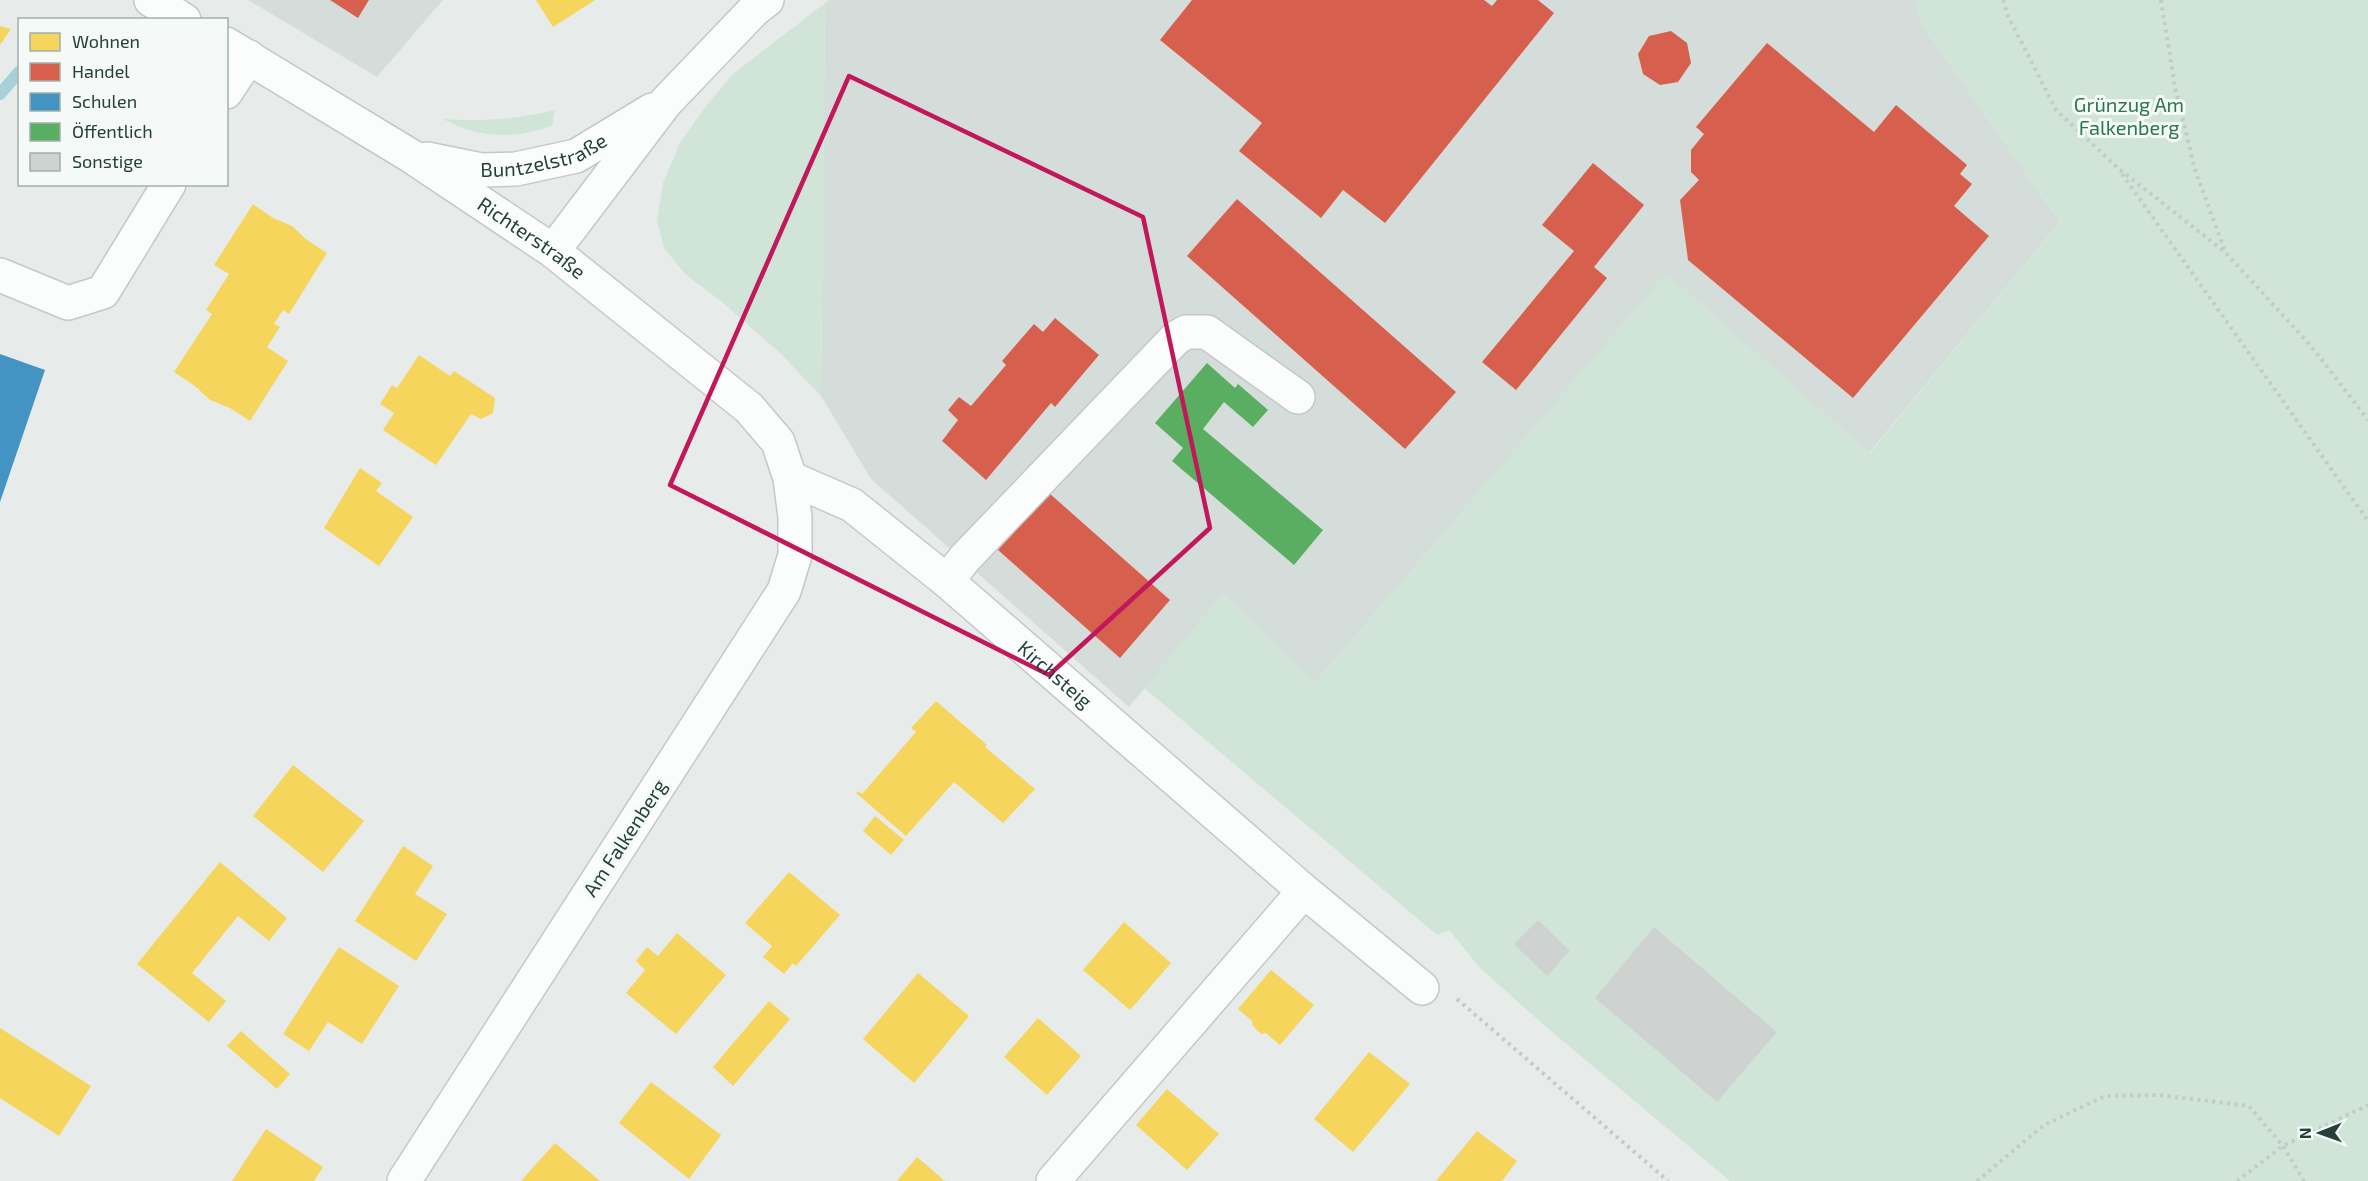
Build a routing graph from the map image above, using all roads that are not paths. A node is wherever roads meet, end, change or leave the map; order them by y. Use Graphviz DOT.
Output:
graph roads {
  1 [pos="151,0"];
  2 [pos="767,0"];
  3 [pos="181,18"];
  4 [pos="238,51"];
  5 [pos="228,85"];
  6 [pos="666,102"];
  7 [pos="411,156"];
  8 [pos="168,186"];
  9 [pos="553,251"];
  10 [pos="0,275"];
  11 [pos="1298,397"];
  12 [pos="790,478"];
  13 [pos="947,581"];
  14 [pos="1304,891"];
  15 [pos="1422,988"];
  16 [pos="404,1181"];
  17 [pos="1053,1181"];
  1 -- 3 [label="street"];
  2 -- 6 [label="street, Buntzelstraße"];
  4 -- 5 [label="street"];
  4 -- 7 [label="street, Richterstraße"];
  6 -- 7 [label="street, Buntzelstraße"];
  6 -- 9 [label="street, Buntzelstraße"];
  7 -- 9 [label="street, Richterstraße"];
  8 -- 10 [label="street"];
  9 -- 12 [label="street, Richterstraße"];
  11 -- 13 [label="street"];
  12 -- 13 [label="street, Kirchsteig"];
  12 -- 16 [label="street, Am Falkenberg"];
  13 -- 14 [label="street, Kirchsteig"];
  14 -- 15 [label="street, Kirchsteig"];
  14 -- 17 [label="street"];
}
